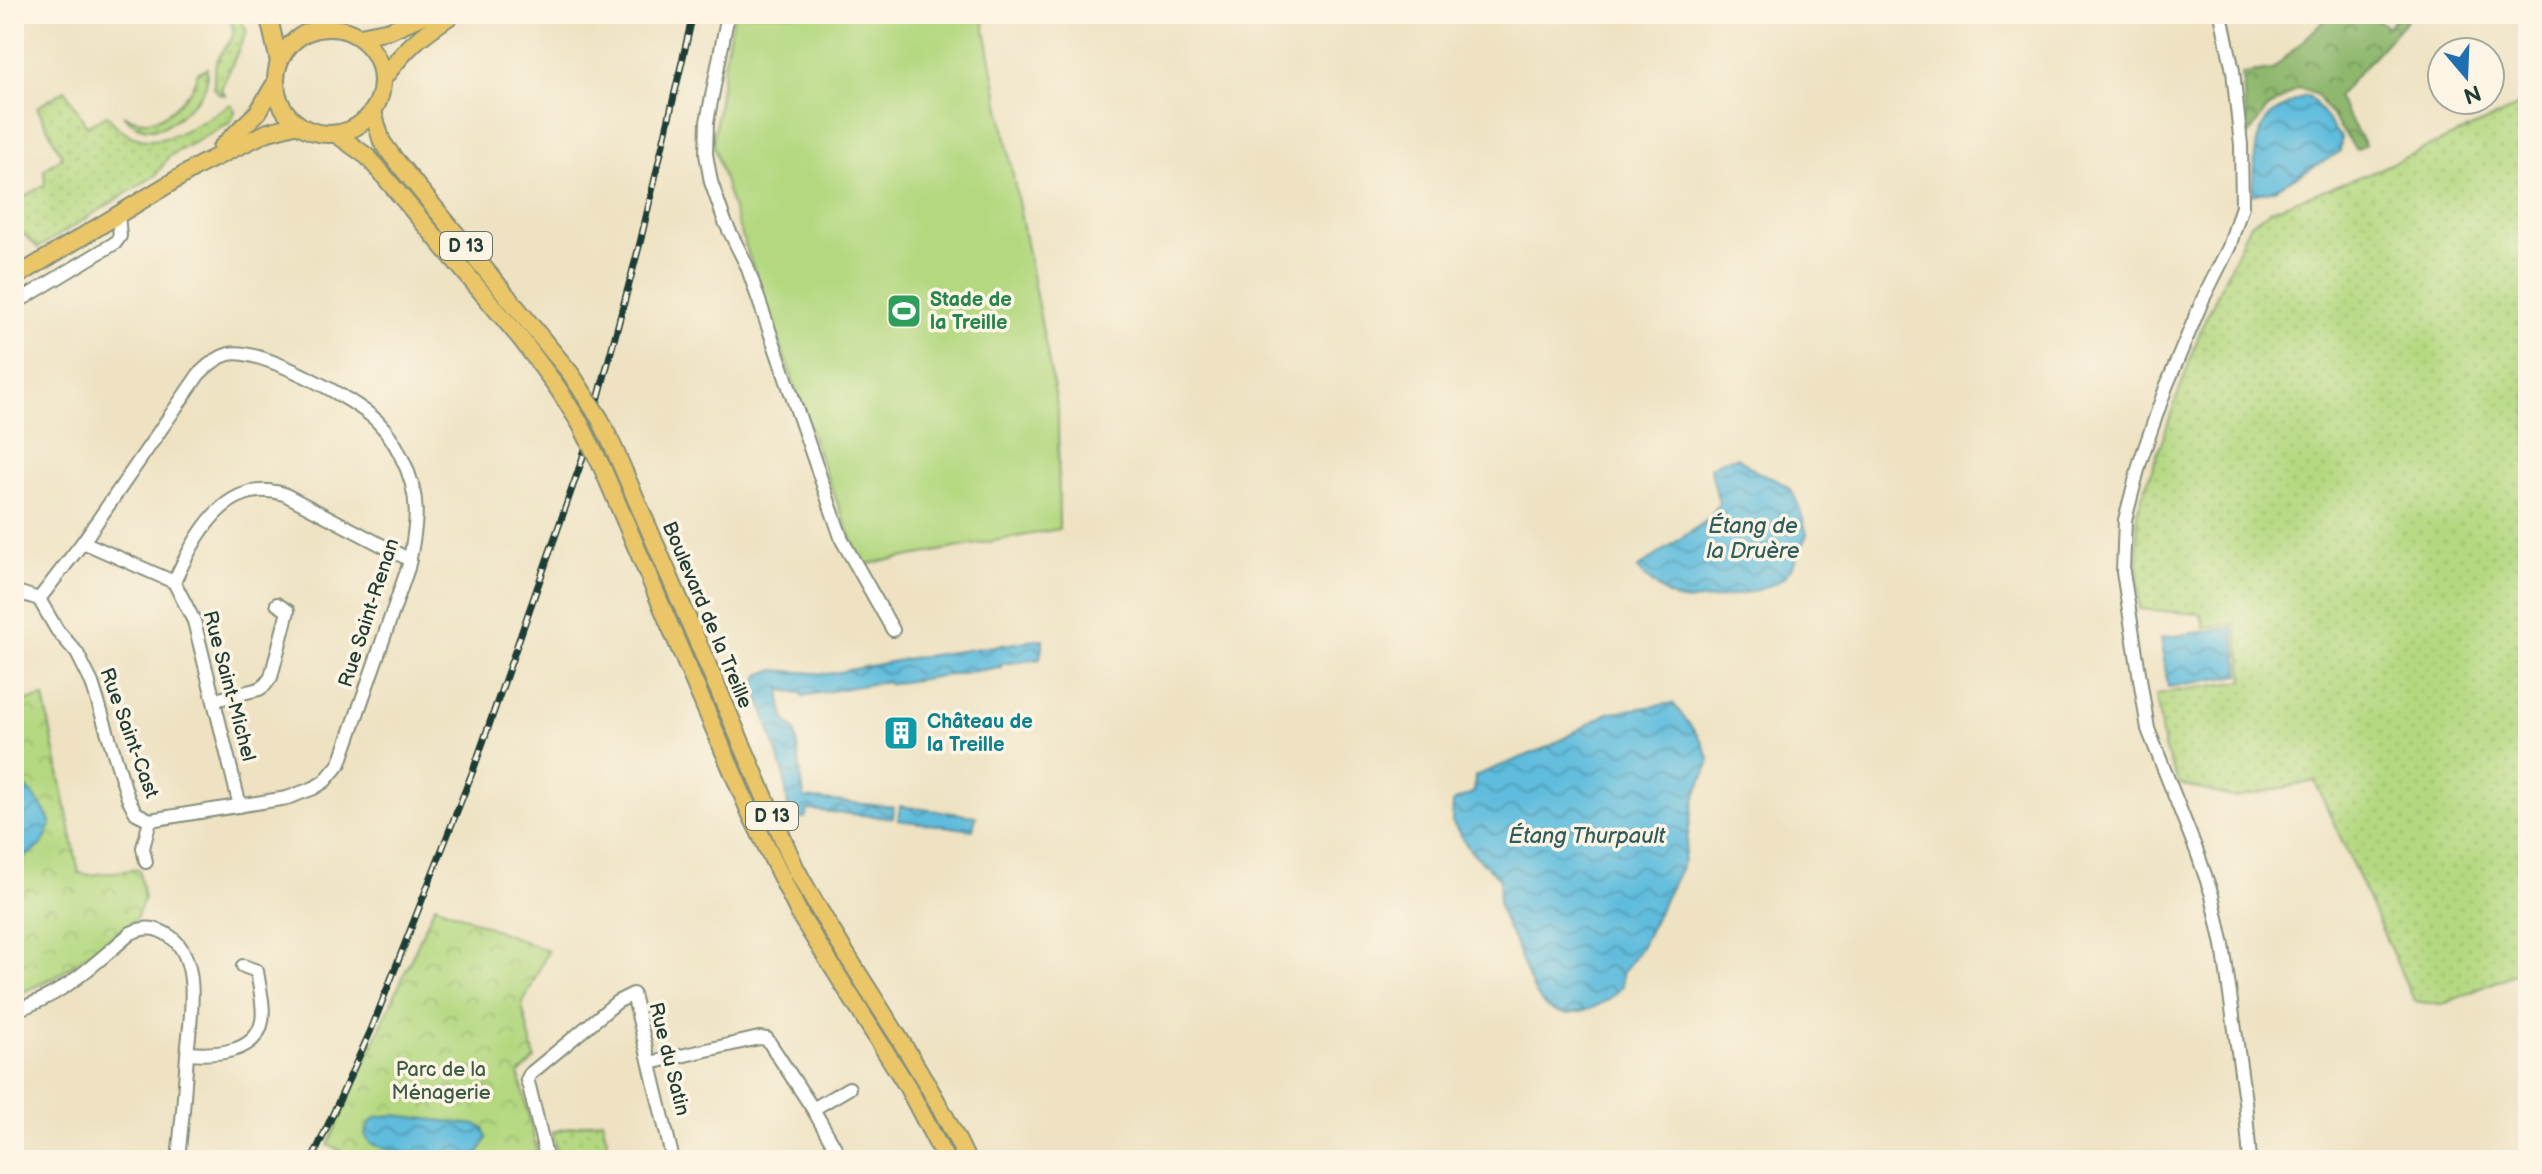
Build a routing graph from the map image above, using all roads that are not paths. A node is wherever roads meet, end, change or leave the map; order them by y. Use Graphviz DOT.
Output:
graph roads {
  1 [pos="268,14"];
  2 [pos="324,14"];
  3 [pos="427,14"];
  4 [pos="453,14"];
  5 [pos="728,14"];
  6 [pos="2221,14"];
  7 [pos="339,28"];
  8 [pos="360,36"];
  9 [pos="279,62"];
  10 [pos="383,79"];
  11 [pos="276,82"];
  12 [pos="373,112"];
  13 [pos="298,124"];
  14 [pos="336,134"];
  15 [pos="200,165"];
  16 [pos="118,215"];
  17 [pos="14,278"];
  18 [pos="14,304"];
  19 [pos="83,542"];
  20 [pos="410,560"];
  21 [pos="174,582"];
  22 [pos="14,591"];
  23 [pos="39,599"];
  24 [pos="277,604"];
  25 [pos="893,630"];
  26 [pos="215,700"];
  27 [pos="240,806"];
  28 [pos="150,820"];
  29 [pos="146,862"];
  30 [pos="243,966"];
  31 [pos="14,1010"];
  32 [pos="188,1053"];
  33 [pos="650,1063"];
  34 [pos="849,1088"];
  35 [pos="813,1109"];
  36 [pos="178,1160"];
  37 [pos="547,1160"];
  38 [pos="673,1160"];
  39 [pos="842,1160"];
  40 [pos="946,1160"];
  41 [pos="967,1160"];
  42 [pos="2250,1160"];
  1 -- 9 [label="main road"];
  2 -- 7 [label="main road"];
  3 -- 8 [label="main road"];
  4 -- 10 [label="main road"];
  5 -- 25 [label="street"];
  6 -- 42 [label="street"];
  7 -- 8 [label="main road"];
  7 -- 9 [label="main road"];
  8 -- 10 [label="main road"];
  9 -- 11 [label="main road"];
  10 -- 12 [label="main road"];
  11 -- 13 [label="main road"];
  11 -- 15 [label="main road"];
  12 -- 14 [label="main road"];
  12 -- 41 [label="main road, Boulevard de la Treille / D 13, bridge"];
  13 -- 14 [label="main road"];
  13 -- 15 [label="main road"];
  14 -- 40 [label="main road, Boulevard de la Treille / D 13, bridge"];
  15 -- 16 [label="main road"];
  16 -- 17 [label="main road"];
  16 -- 18 [label="street"];
  19 -- 20 [label="street, Rue Saint-Renan"];
  19 -- 21 [label="street"];
  19 -- 23 [label="street, Rue Saint-Renan"];
  20 -- 21 [label="street"];
  20 -- 27 [label="street, Rue Saint-Renan"];
  21 -- 26 [label="street, Rue Saint-Michel"];
  22 -- 23 [label="street"];
  23 -- 28 [label="street, Rue Saint-Cast"];
  24 -- 26 [label="street"];
  26 -- 27 [label="street, Rue Saint-Michel"];
  27 -- 28 [label="street, Rue Saint-Renan"];
  28 -- 29 [label="street, Rue Saint-Cast"];
  30 -- 32 [label="street"];
  31 -- 32 [label="street"];
  32 -- 36 [label="street"];
  33 -- 35 [label="street"];
  33 -- 37 [label="street, Rue du Satin"];
  33 -- 38 [label="street, Rue du Satin"];
  34 -- 35 [label="street"];
  35 -- 39 [label="street"];
}
